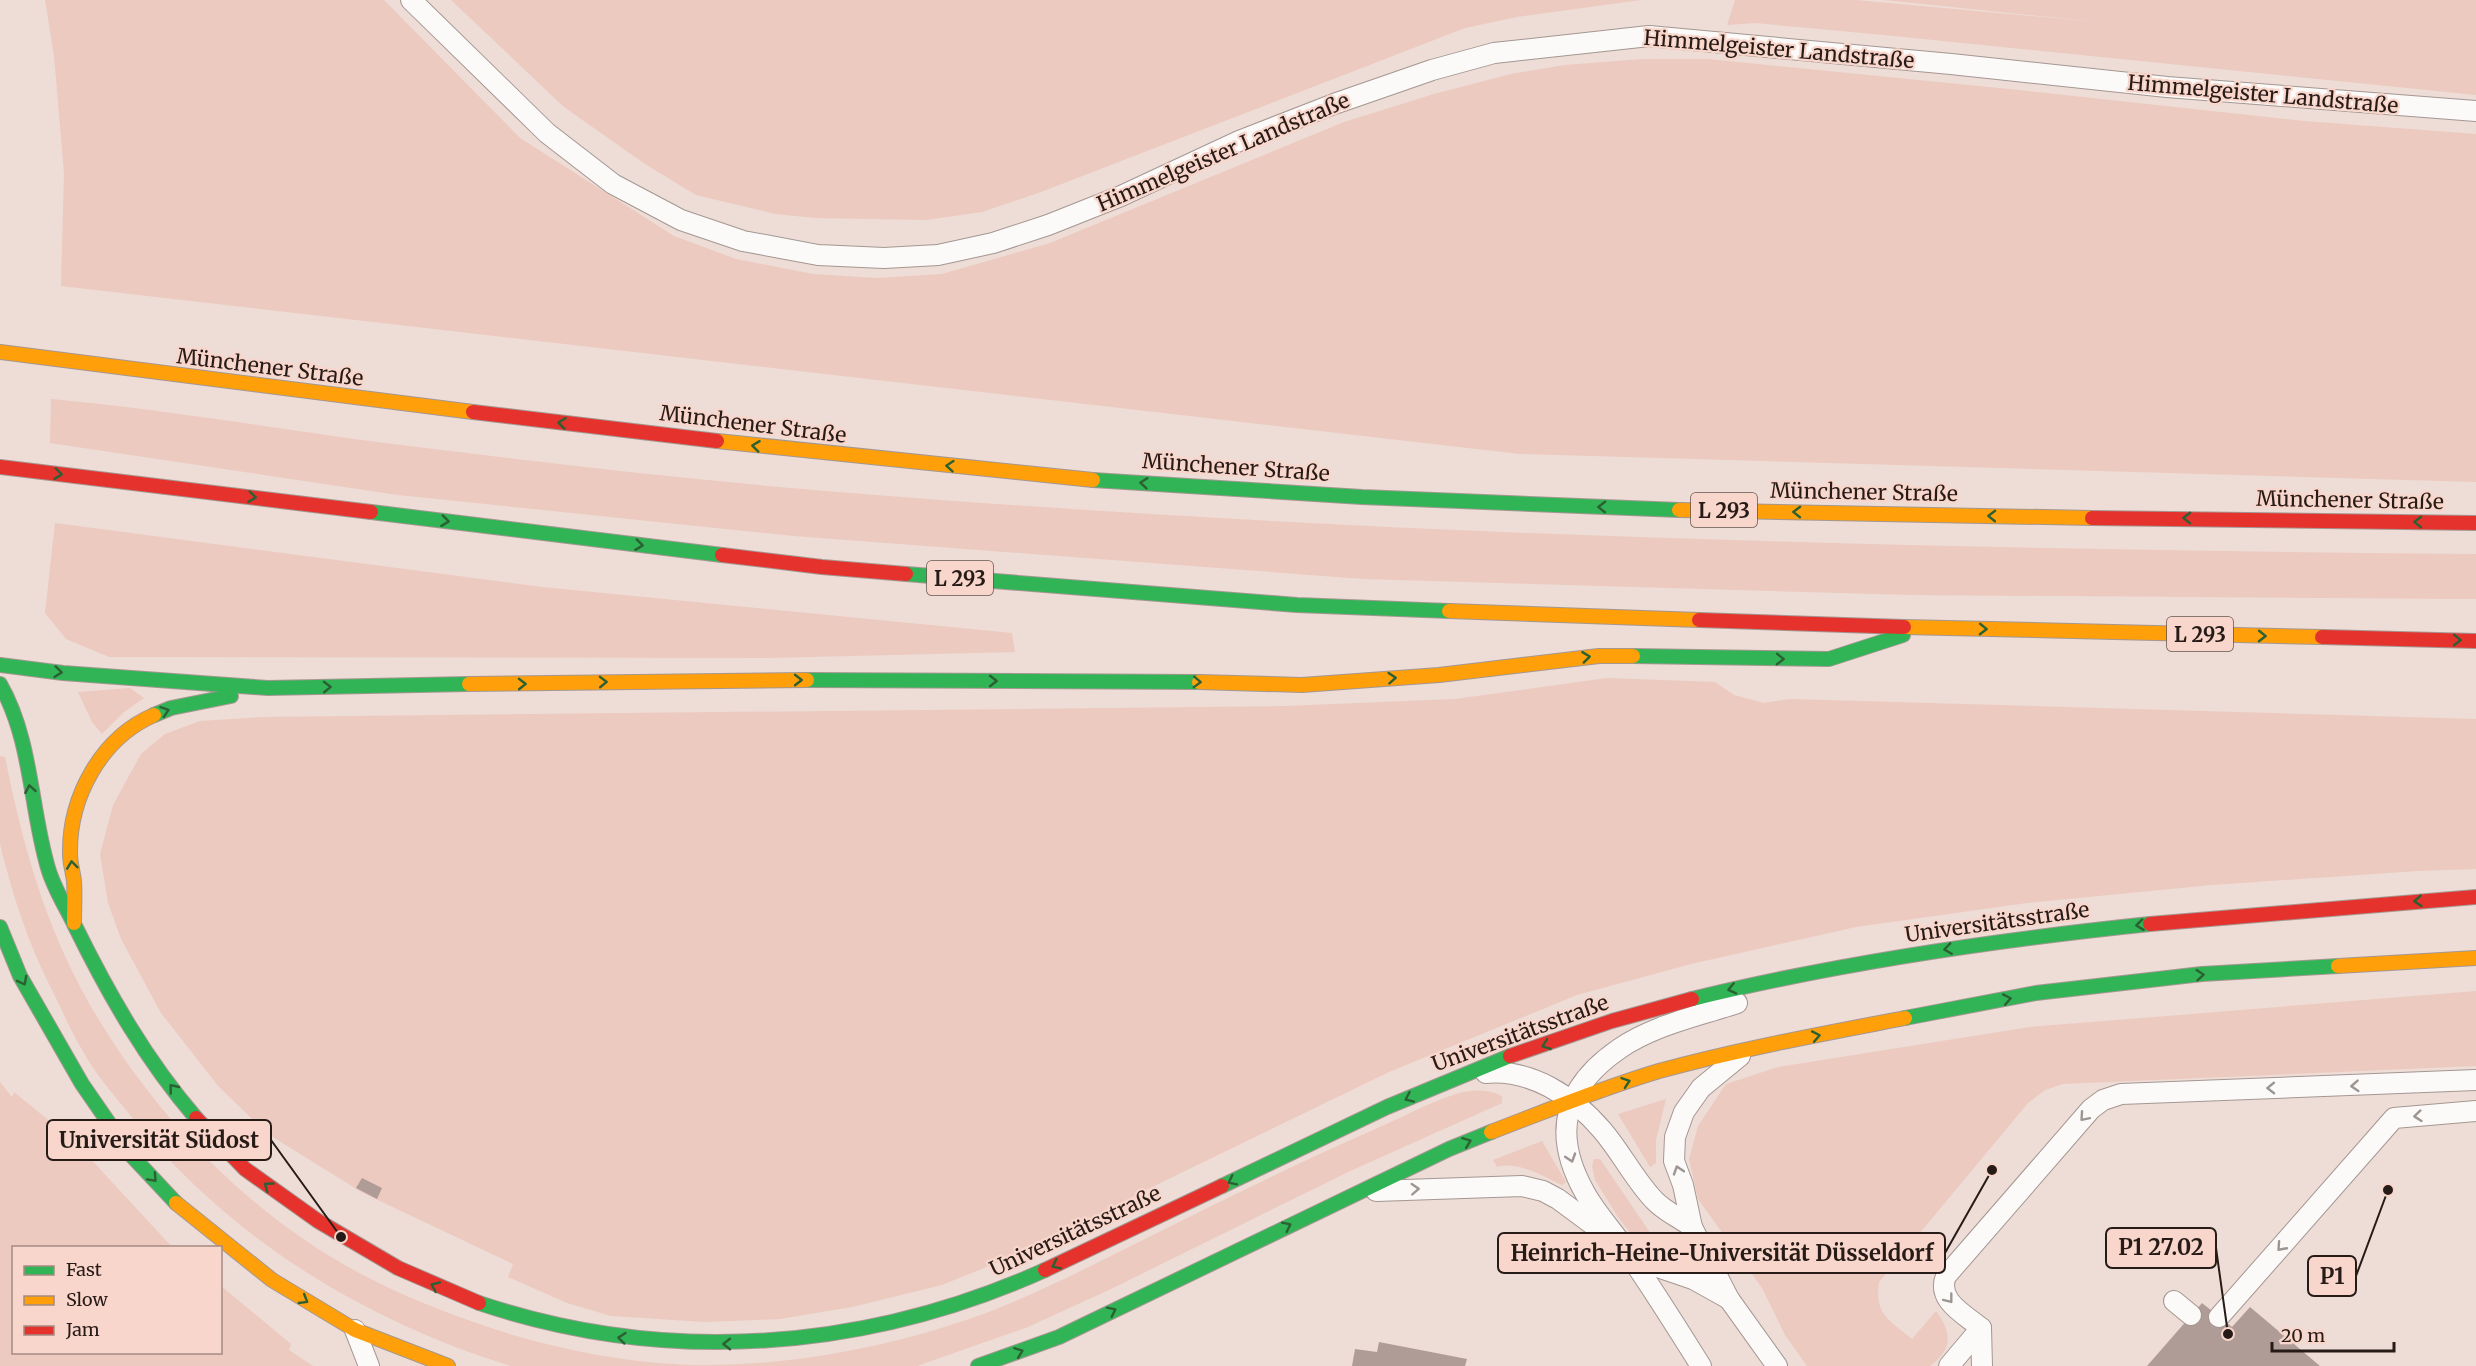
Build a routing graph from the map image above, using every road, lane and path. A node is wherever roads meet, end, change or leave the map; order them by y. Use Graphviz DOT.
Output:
graph roads {
  1 [pos="411,0"];
  2 [pos="2476,111"];
  3 [pos="0,352"];
  4 [pos="0,467"];
  5 [pos="2476,523"];
  6 [pos="1924,628"];
  7 [pos="2476,641"];
  8 [pos="0,665"];
  9 [pos="0,684"];
  10 [pos="268,688"];
  11 [pos="2476,897"];
  12 [pos="74,923"];
  13 [pos="0,927"];
  14 [pos="2476,958"];
  15 [pos="1790,976"];
  16 [pos="1749,1048"];
  17 [pos="1462,1075"];
  18 [pos="2476,1080"];
  19 [pos="1571,1101"];
  20 [pos="2476,1111"];
  21 [pos="1356,1192"];
  22 [pos="1692,1227"];
  23 [pos="1628,1252"];
  24 [pos="1729,1299"];
  25 [pos="2174,1301"];
  26 [pos="2191,1315"];
  27 [pos="2219,1317"];
  28 [pos="1981,1328"];
  29 [pos="355,1330"];
  30 [pos="369,1366"];
  31 [pos="448,1366"];
  32 [pos="978,1366"];
  33 [pos="1701,1366"];
  34 [pos="1777,1366"];
  35 [pos="1949,1366"];
  36 [pos="1982,1366"];
  1 -- 2 [label="lane, Himmelgeister Landstraße"];
  5 -- 3 [label="main road, Münchener Straße / L 293, one-way"];
  4 -- 6 [label="main road, L 293, one-way"];
  6 -- 7 [label="main road, L 293, one-way"];
  10 -- 6 [label="main road, one-way"];
  8 -- 10 [label="main road, one-way"];
  12 -- 9 [label="main road, Universitätsstraße, one-way"];
  12 -- 10 [label="main road, one-way"];
  11 -- 15 [label="main road, Universitätsstraße, one-way"];
  17 -- 12 [label="main road, Universitätsstraße, one-way"];
  13 -- 29 [label="main road, one-way"];
  16 -- 14 [label="main road, one-way"];
  15 -- 17 [label="main road, Universitätsstraße, one-way"];
  15 -- 19 [label="lane"];
  19 -- 16 [label="main road, one-way"];
  22 -- 16 [label="lane, one-way"];
  17 -- 19 [label="lane"];
  18 -- 28 [label="lane, one-way"];
  21 -- 19 [label="main road, one-way"];
  19 -- 22 [label="lane"];
  19 -- 23 [label="lane, one-way"];
  20 -- 27 [label="lane, one-way"];
  21 -- 23 [label="lane, one-way"];
  32 -- 21 [label="main road, one-way"];
  22 -- 24 [label="lane"];
  23 -- 24 [label="lane"];
  23 -- 33 [label="lane"];
  24 -- 34 [label="lane"];
  25 -- 26 [label="lane"];
  28 -- 35 [label="lane"];
  28 -- 36 [label="lane"];
  29 -- 30 [label="lane"];
  29 -- 31 [label="main road"];
}
